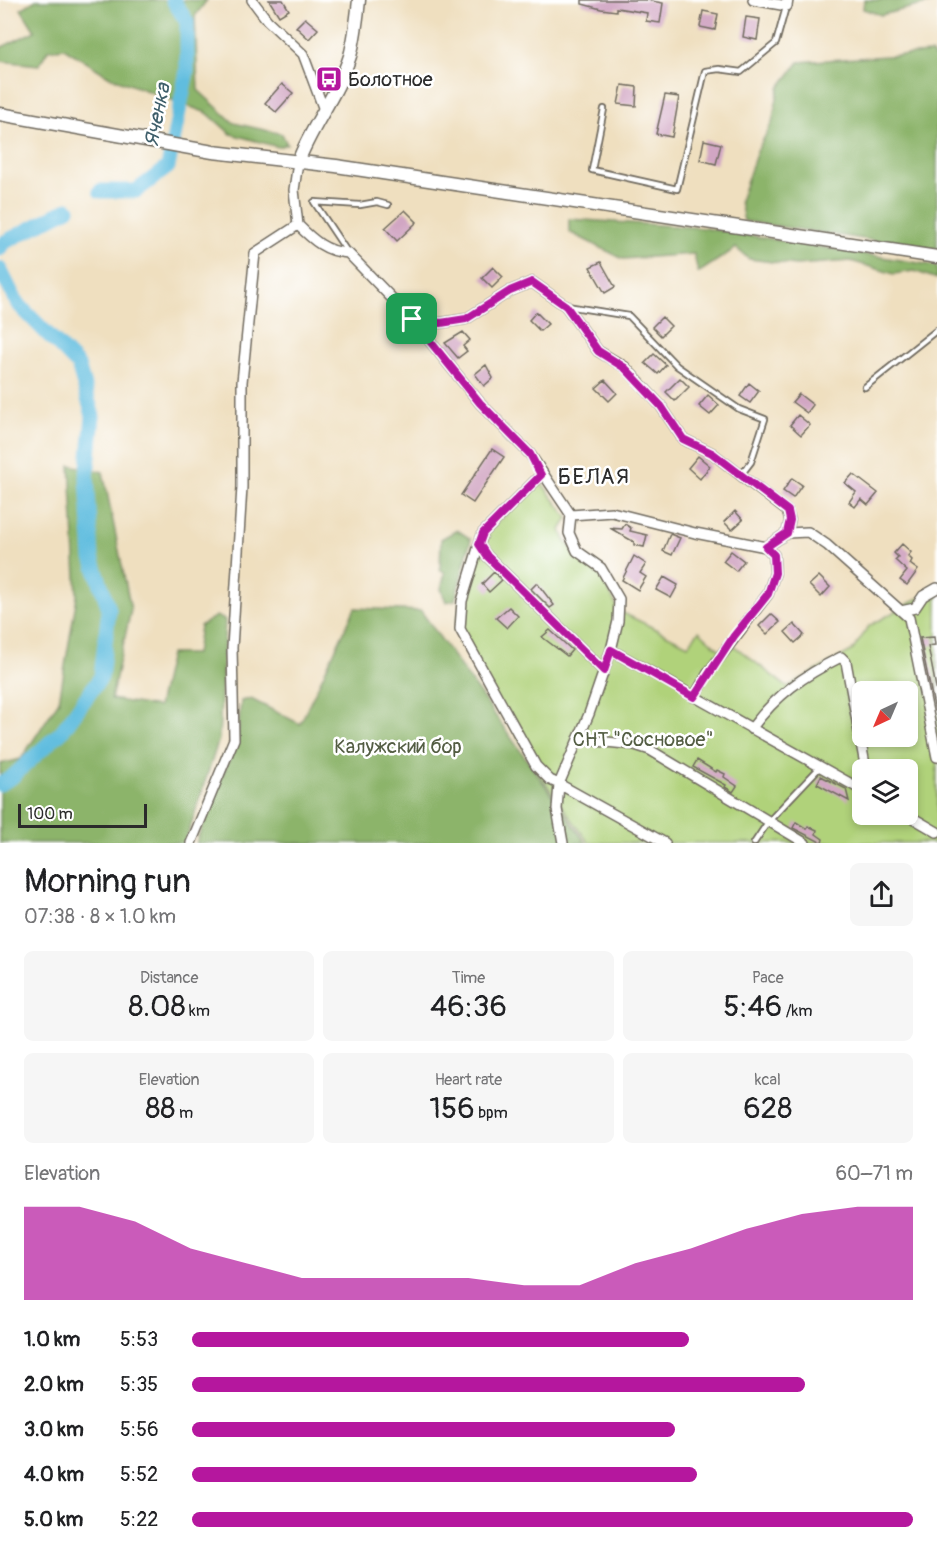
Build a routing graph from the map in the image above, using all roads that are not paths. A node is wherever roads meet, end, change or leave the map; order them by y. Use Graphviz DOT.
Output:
graph roads {
  1 [pos="252,0"];
  2 [pos="359,0"];
  3 [pos="753,0"];
  4 [pos="787,3"];
  5 [pos="604,109"];
  6 [pos="324,110"];
  7 [pos="0,114"];
  8 [pos="298,162"];
  9 [pos="388,205"];
  10 [pos="298,225"];
  11 [pos="348,253"];
  12 [pos="937,257"];
  13 [pos="566,306"];
  14 [pos="412,319"];
  15 [pos="937,330"];
  16 [pos="865,387"];
  17 [pos="541,475"];
  18 [pos="741,476"];
  19 [pos="571,515"];
  20 [pos="787,533"];
  21 [pos="479,544"];
  22 [pos="766,547"];
  23 [pos="937,588"];
  24 [pos="901,611"];
  25 [pos="611,650"];
  26 [pos="604,671"];
  27 [pos="694,697"];
  28 [pos="751,729"];
  29 [pos="578,739"];
  30 [pos="937,758"];
  31 [pos="864,759"];
  32 [pos="820,767"];
  33 [pos="559,784"];
  34 [pos="852,785"];
  35 [pos="918,821"];
  36 [pos="768,822"];
  37 [pos="937,832"];
  38 [pos="191,843"];
  39 [pos="563,843"];
  40 [pos="665,843"];
  41 [pos="754,843"];
  42 [pos="805,843"];
  1 -- 6 [label="street"];
  2 -- 6 [label="main road"];
  3 -- 4 [label="street"];
  4 -- 5 [label="lane"];
  6 -- 8 [label="main road"];
  7 -- 8 [label="main road"];
  8 -- 10 [label="street"];
  8 -- 12 [label="main road"];
  9 -- 11 [label="lane"];
  10 -- 11 [label="street"];
  10 -- 38 [label="street"];
  11 -- 14 [label="street"];
  13 -- 14 [label="street"];
  13 -- 18 [label="street"];
  13 -- 18 [label="lane"];
  14 -- 17 [label="street"];
  15 -- 16 [label="lane"];
  17 -- 19 [label="street"];
  17 -- 21 [label="street"];
  18 -- 20 [label="street"];
  19 -- 22 [label="street"];
  19 -- 25 [label="street"];
  20 -- 22 [label="street"];
  20 -- 24 [label="street"];
  21 -- 26 [label="street"];
  21 -- 33 [label="street"];
  22 -- 27 [label="street"];
  23 -- 24 [label="street"];
  24 -- 30 [label="street"];
  25 -- 26 [label="street"];
  25 -- 27 [label="street"];
  26 -- 29 [label="street"];
  27 -- 28 [label="street"];
  28 -- 31 [label="street"];
  28 -- 32 [label="street"];
  29 -- 33 [label="street"];
  29 -- 36 [label="street"];
  32 -- 34 [label="street"];
  32 -- 36 [label="lane"];
  33 -- 39 [label="street"];
  33 -- 40 [label="street"];
  35 -- 37 [label="street"];
  36 -- 41 [label="lane"];
  36 -- 42 [label="street"];
}
